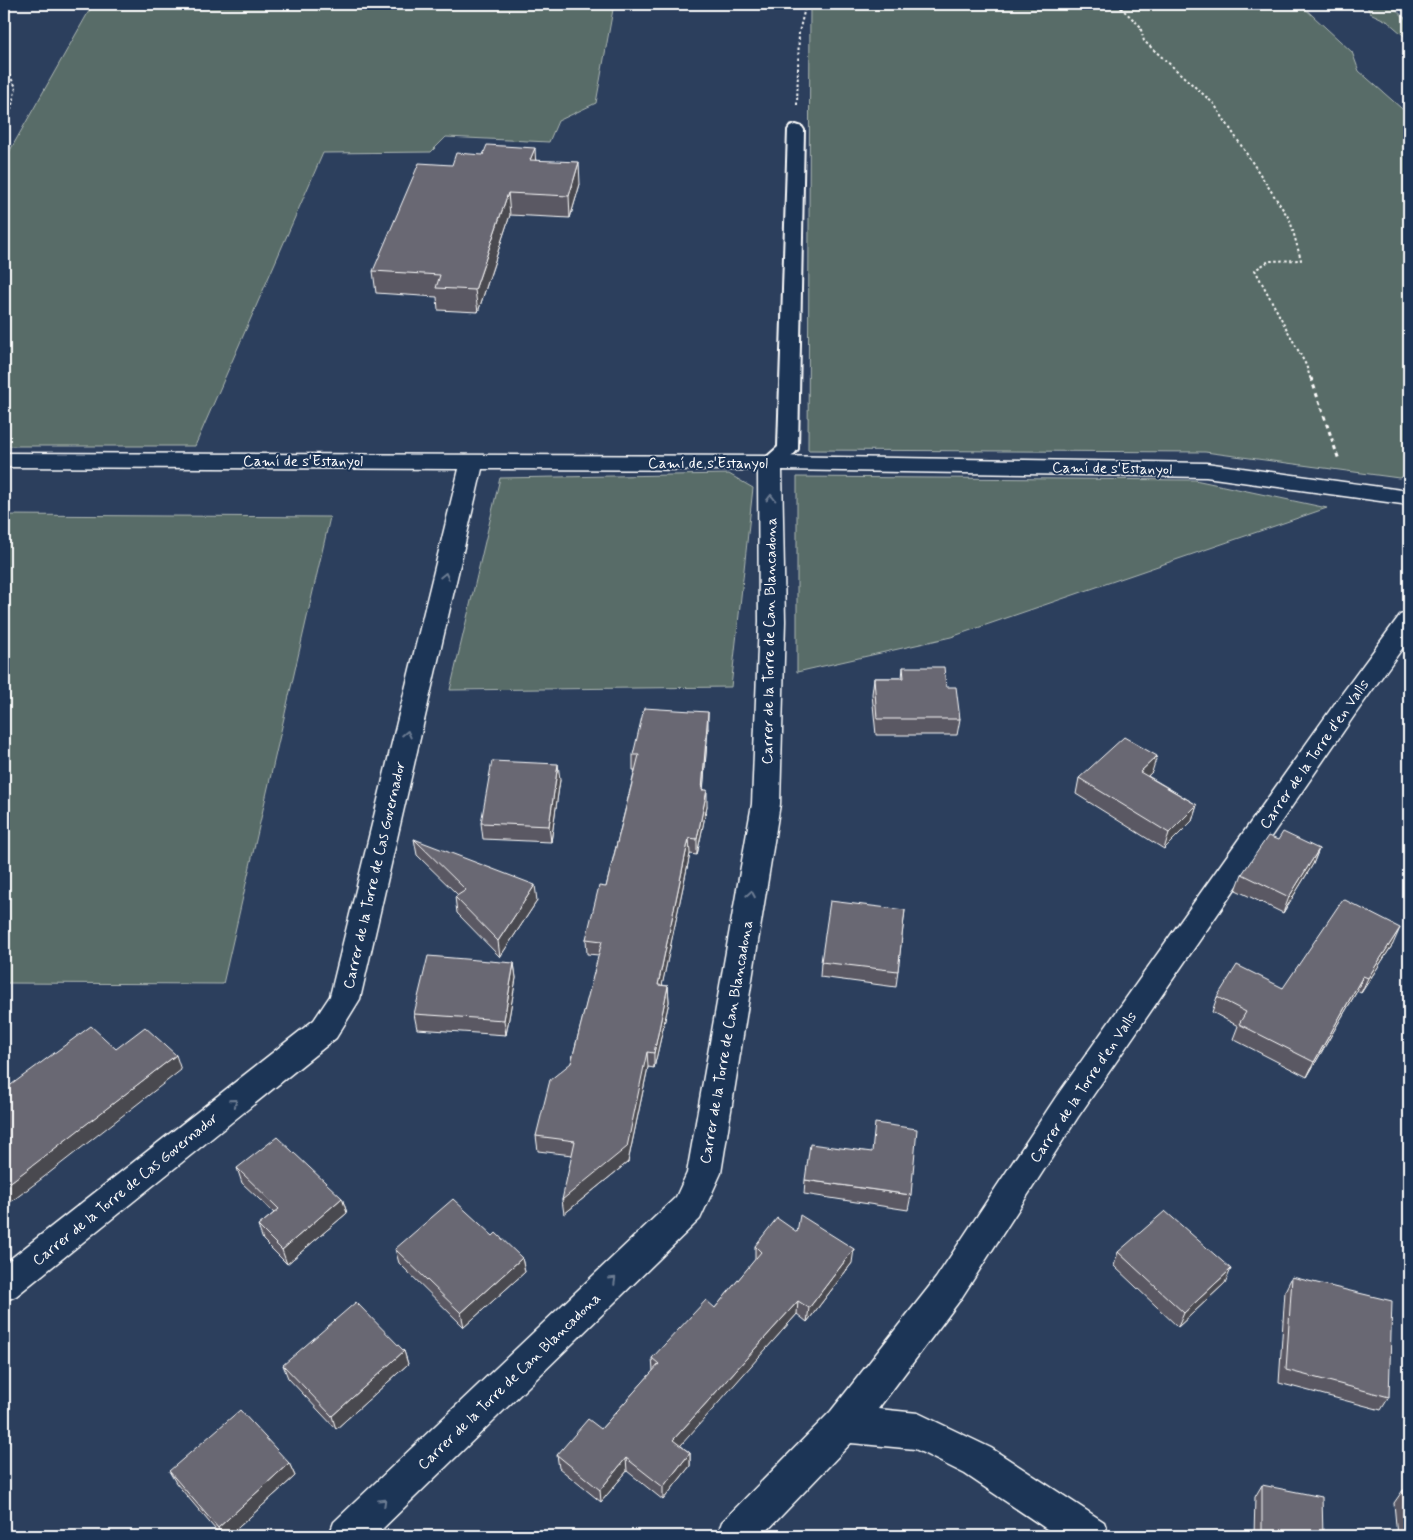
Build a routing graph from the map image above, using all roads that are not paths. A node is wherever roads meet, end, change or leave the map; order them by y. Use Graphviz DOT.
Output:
graph roads {
  1 [pos="796,130"];
  2 [pos="4,460"];
  3 [pos="472,462"];
  4 [pos="770,463"];
  5 [pos="1409,498"];
  6 [pos="1409,621"];
  7 [pos="4,1285"];
  8 [pos="844,1424"];
  9 [pos="751,1532"];
  10 [pos="348,1536"];
  11 [pos="1090,1536"];
  1 -- 4 [label="lane"];
  2 -- 3 [label="street, Camí de s'Estanyol"];
  3 -- 4 [label="street, Camí de s'Estanyol"];
  7 -- 3 [label="street, Carrer de la Torre de Cas Governador, one-way"];
  4 -- 5 [label="street, Camí de s'Estanyol"];
  10 -- 4 [label="street, Carrer de la Torre de Can Blancadona, one-way"];
  6 -- 8 [label="street, Carrer de la Torre d'en Valls"];
  8 -- 9 [label="street, Carrer de la Torre d'en Valls"];
  8 -- 11 [label="street"];
}
